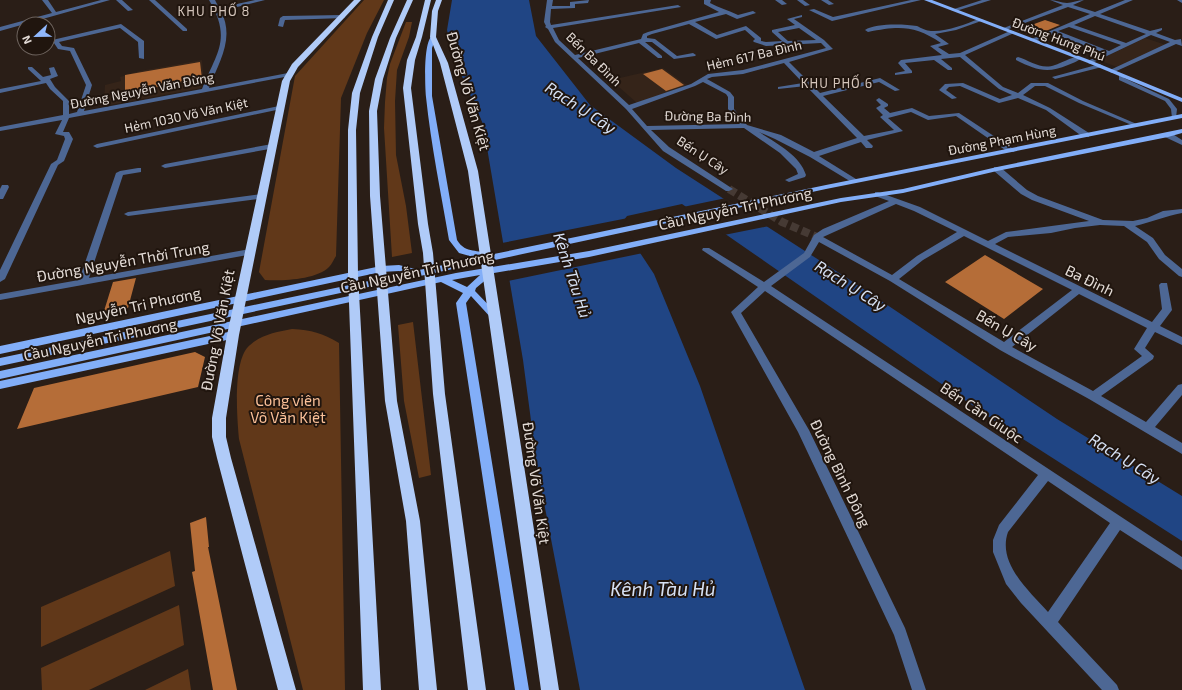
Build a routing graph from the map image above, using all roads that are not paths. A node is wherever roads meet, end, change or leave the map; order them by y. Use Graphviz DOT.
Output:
graph roads {
  1 [pos="45,0"];
  2 [pos="107,0"];
  3 [pos="119,0"];
  4 [pos="152,0"];
  5 [pos="212,0"];
  6 [pos="262,0"];
  7 [pos="358,0"];
  8 [pos="390,0"];
  9 [pos="410,0"];
  10 [pos="428,0"];
  11 [pos="432,0"];
  12 [pos="439,0"];
  13 [pos="550,0"];
  14 [pos="586,0"];
  15 [pos="707,0"];
  16 [pos="778,0"];
  17 [pos="800,0"];
  18 [pos="824,0"];
  19 [pos="918,0"];
  20 [pos="927,0"];
  21 [pos="988,0"];
  22 [pos="1053,0"];
  23 [pos="1082,0"];
  24 [pos="1130,0"];
  25 [pos="784,4"];
  26 [pos="831,4"];
  27 [pos="807,5"];
  28 [pos="1068,5"];
  29 [pos="678,7"];
  30 [pos="548,8"];
  31 [pos="130,10"];
  32 [pos="218,10"];
  33 [pos="812,10"];
  34 [pos="954,10"];
  35 [pos="435,11"];
  36 [pos="724,13"];
  37 [pos="752,13"];
  38 [pos="55,14"];
  39 [pos="1095,14"];
  40 [pos="49,16"];
  41 [pos="800,16"];
  42 [pos="342,17"];
  43 [pos="980,20"];
  44 [pos="690,22"];
  45 [pos="1070,25"];
  46 [pos="16,26"];
  47 [pos="281,26"];
  48 [pos="800,26"];
  49 [pos="548,27"];
  50 [pos="0,29"];
  51 [pos="1004,29"];
  52 [pos="1160,29"];
  53 [pos="185,30"];
  54 [pos="868,30"];
  55 [pos="1012,32"];
  56 [pos="1054,32"];
  57 [pos="930,33"];
  58 [pos="1150,33"];
  59 [pos="433,37"];
  60 [pos="1182,38"];
  61 [pos="642,40"];
  62 [pos="1032,40"];
  63 [pos="822,41"];
  64 [pos="56,42"];
  65 [pos="1179,42"];
  66 [pos="787,43"];
  67 [pos="1126,45"];
  68 [pos="1110,53"];
  69 [pos="693,55"];
  70 [pos="961,55"];
  71 [pos="947,56"];
  72 [pos="575,57"];
  73 [pos="660,57"];
  74 [pos="935,57"];
  75 [pos="142,58"];
  76 [pos="1079,58"];
  77 [pos="1018,59"];
  78 [pos="785,61"];
  79 [pos="1090,62"];
  80 [pos="1100,66"];
  81 [pos="30,68"];
  82 [pos="52,68"];
  83 [pos="950,69"];
  84 [pos="1112,71"];
  85 [pos="898,74"];
  86 [pos="288,75"];
  87 [pos="1121,75"];
  88 [pos="1055,77"];
  89 [pos="48,80"];
  90 [pos="702,80"];
  91 [pos="809,84"];
  92 [pos="780,88"];
  93 [pos="205,90"];
  94 [pos="897,90"];
  95 [pos="0,91"];
  96 [pos="818,94"];
  97 [pos="1018,96"];
  98 [pos="954,98"];
  99 [pos="878,100"];
  100 [pos="1182,100"];
  101 [pos="279,108"];
  102 [pos="628,108"];
  103 [pos="80,114"];
  104 [pos="889,116"];
  105 [pos="66,117"];
  106 [pos="1178,117"];
  107 [pos="1136,125"];
  108 [pos="745,126"];
  109 [pos="644,128"];
  110 [pos="0,129"];
  111 [pos="1182,131"];
  112 [pos="1086,135"];
  113 [pos="1168,135"];
  114 [pos="862,139"];
  115 [pos="1182,143"];
  116 [pos="97,146"];
  117 [pos="272,146"];
  118 [pos="869,146"];
  119 [pos="1012,150"];
  120 [pos="813,155"];
  121 [pos="165,166"];
  122 [pos="997,169"];
  123 [pos="138,170"];
  124 [pos="789,180"];
  125 [pos="853,181"];
  126 [pos="826,186"];
  127 [pos="5,187"];
  128 [pos="729,189"];
  129 [pos="878,194"];
  130 [pos="0,196"];
  131 [pos="262,196"];
  132 [pos="841,200"];
  133 [pos="896,201"];
  134 [pos="1182,211"];
  135 [pos="128,214"];
  136 [pos="1102,222"];
  137 [pos="1126,224"];
  138 [pos="964,232"];
  139 [pos="817,237"];
  140 [pos="986,244"];
  141 [pos="706,250"];
  142 [pos="250,252"];
  143 [pos="490,257"];
  144 [pos="381,269"];
  145 [pos="493,269"];
  146 [pos="1182,274"];
  147 [pos="353,275"];
  148 [pos="430,275"];
  149 [pos="0,279"];
  150 [pos="893,279"];
  151 [pos="83,282"];
  152 [pos="1164,285"];
  153 [pos="764,286"];
  154 [pos="1078,290"];
  155 [pos="0,297"];
  156 [pos="241,298"];
  157 [pos="190,309"];
  158 [pos="495,317"];
  159 [pos="1154,327"];
  160 [pos="233,335"];
  161 [pos="1182,341"];
  162 [pos="184,345"];
  163 [pos="1004,347"];
  164 [pos="0,350"];
  165 [pos="0,362"];
  166 [pos="0,375"];
  167 [pos="0,385"];
  168 [pos="1182,388"];
  169 [pos="1093,396"];
  170 [pos="1148,428"];
  171 [pos="1182,449"];
  172 [pos="1046,474"];
  173 [pos="1118,522"];
  174 [pos="1182,564"];
  175 [pos="1049,623"];
  176 [pos="287,690"];
  177 [pos="372,690"];
  178 [pos="428,690"];
  179 [pos="478,690"];
  180 [pos="522,690"];
  181 [pos="550,690"];
  182 [pos="919,690"];
  183 [pos="1112,690"];
  1 -- 38 [label="street"];
  2 -- 38 [label="street"];
  3 -- 31 [label="street"];
  4 -- 53 [label="street"];
  5 -- 32 [label="street"];
  6 -- 32 [label="street"];
  7 -- 42 [label="highway, Đường Võ Văn Kiệt"];
  8 -- 147 [label="highway"];
  9 -- 144 [label="highway"];
  10 -- 148 [label="highway"];
  11 -- 35 [label="highway"];
  12 -- 35 [label="highway, Đường Võ Văn Kiệt"];
  13 -- 30 [label="street, Bến Ba Đình"];
  14 -- 30 [label="street"];
  15 -- 36 [label="street"];
  16 -- 25 [label="street"];
  17 -- 27 [label="street"];
  18 -- 26 [label="street"];
  19 -- 33 [label="street"];
  20 -- 34 [label="main road, Đường Hưng Phú"];
  21 -- 34 [label="street"];
  22 -- 28 [label="street"];
  23 -- 28 [label="street"];
  24 -- 39 [label="street"];
  28 -- 39 [label="street"];
  28 -- 51 [label="street"];
  29 -- 49 [label="street"];
  30 -- 49 [label="street, Bến Ba Đình"];
  32 -- 93 [label="street"];
  34 -- 43 [label="main road, Đường Hưng Phú"];
  35 -- 59 [label="highway, Đường Võ Văn Kiệt"];
  36 -- 37 [label="street"];
  36 -- 44 [label="street"];
  38 -- 40 [label="street"];
  39 -- 45 [label="street"];
  39 -- 58 [label="street"];
  41 -- 48 [label="street, Hẻm 617 Ba Đình"];
  42 -- 47 [label="street"];
  42 -- 86 [label="highway, Đường Võ Văn Kiệt"];
  43 -- 51 [label="main road, Đường Hưng Phú"];
  43 -- 57 [label="street"];
  44 -- 61 [label="street"];
  44 -- 66 [label="street"];
  45 -- 56 [label="street"];
  45 -- 67 [label="street"];
  46 -- 50 [label="street"];
  48 -- 63 [label="street, Hẻm 617 Ba Đình"];
  48 -- 66 [label="street"];
  49 -- 72 [label="street, Bến Ba Đình"];
  51 -- 55 [label="main road, Đường Hưng Phú"];
  52 -- 58 [label="street"];
  54 -- 57 [label="street"];
  55 -- 62 [label="main road, Đường Hưng Phú"];
  55 -- 70 [label="street"];
  56 -- 62 [label="street"];
  56 -- 68 [label="street"];
  57 -- 71 [label="street"];
  58 -- 65 [label="street"];
  58 -- 67 [label="street"];
  59 -- 143 [label="main road"];
  59 -- 158 [label="highway, Đường Võ Văn Kiệt"];
  60 -- 65 [label="street"];
  61 -- 69 [label="street"];
  61 -- 72 [label="street"];
  61 -- 73 [label="street"];
  62 -- 76 [label="main road, Đường Hưng Phú"];
  63 -- 66 [label="street"];
  63 -- 78 [label="street, Hẻm 617 Ba Đình"];
  64 -- 75 [label="street"];
  64 -- 103 [label="street"];
  65 -- 84 [label="street"];
  67 -- 68 [label="street"];
  68 -- 79 [label="street"];
  70 -- 71 [label="street"];
  70 -- 97 [label="street"];
  71 -- 74 [label="street"];
  72 -- 102 [label="street, Bến Ba Đình"];
  74 -- 83 [label="street"];
  74 -- 85 [label="street"];
  76 -- 77 [label="street"];
  76 -- 79 [label="main road, Đường Hưng Phú"];
  78 -- 90 [label="street, Hẻm 617 Ba Đình"];
  78 -- 91 [label="street"];
  79 -- 80 [label="main road, Đường Hưng Phú"];
  80 -- 84 [label="main road, Đường Hưng Phú"];
  80 -- 88 [label="street"];
  81 -- 89 [label="street"];
  82 -- 89 [label="street"];
  84 -- 87 [label="main road, Đường Hưng Phú"];
  86 -- 93 [label="street, Đường Nguyễn Văn Đừng"];
  86 -- 101 [label="highway, Đường Võ Văn Kiệt"];
  87 -- 100 [label="main road, Đường Hưng Phú"];
  87 -- 106 [label="street"];
  89 -- 95 [label="street"];
  89 -- 105 [label="street"];
  90 -- 102 [label="street, Hẻm 617 Ba Đình"];
  90 -- 108 [label="street"];
  91 -- 92 [label="street"];
  91 -- 96 [label="street"];
  93 -- 103 [label="street, Đường Nguyễn Văn Đừng"];
  94 -- 96 [label="street"];
  96 -- 114 [label="street"];
  97 -- 98 [label="street"];
  97 -- 107 [label="street"];
  97 -- 112 [label="street"];
  99 -- 104 [label="street"];
  101 -- 116 [label="street, Hẻm 1030 Võ Văn Kiệt"];
  101 -- 117 [label="highway, Đường Võ Văn Kiệt"];
  102 -- 109 [label="street, Bến Ba Đình"];
  103 -- 105 [label="street, Đường Nguyễn Văn Đừng"];
  104 -- 114 [label="street"];
  104 -- 119 [label="street"];
  105 -- 110 [label="street, Đường Nguyễn Văn Đừng"];
  105 -- 149 [label="street"];
  106 -- 107 [label="main road, Đường Phạm Hùng"];
  107 -- 112 [label="main road, Đường Phạm Hùng"];
  108 -- 109 [label="street, Đường Ba Đình"];
  108 -- 120 [label="street, Đường Ba Đình"];
  108 -- 124 [label="street"];
  109 -- 128 [label="street, Bến Ụ Cây"];
  111 -- 113 [label="main road, Đường Phạm Hùng"];
  112 -- 119 [label="main road, Đường Phạm Hùng"];
  113 -- 115 [label="street"];
  113 -- 122 [label="main road, Đường Phạm Hùng"];
  114 -- 118 [label="street"];
  114 -- 120 [label="street"];
  117 -- 121 [label="street"];
  117 -- 131 [label="highway, Đường Võ Văn Kiệt"];
  119 -- 125 [label="main road, Đường Phạm Hùng"];
  120 -- 125 [label="street, Đường Ba Đình"];
  122 -- 129 [label="main road, Đường Phạm Hùng"];
  122 -- 136 [label="street"];
  123 -- 151 [label="street"];
  125 -- 126 [label="main road, Đường Phạm Hùng"];
  126 -- 143 [label="main road, Cầu Nguyễn Tri Phương"];
  127 -- 130 [label="street"];
  129 -- 132 [label="main road, Đường Phạm Hùng"];
  129 -- 133 [label="street"];
  131 -- 135 [label="street"];
  131 -- 142 [label="highway, Đường Võ Văn Kiệt"];
  132 -- 145 [label="main road, Cầu Nguyễn Tri Phương"];
  133 -- 138 [label="street"];
  133 -- 139 [label="street"];
  134 -- 137 [label="street"];
  136 -- 137 [label="street"];
  136 -- 140 [label="street"];
  137 -- 146 [label="street"];
  138 -- 140 [label="street"];
  138 -- 150 [label="street"];
  139 -- 150 [label="street, Bến Ụ Cây"];
  139 -- 153 [label="street"];
  140 -- 154 [label="street, Ba Đình"];
  141 -- 153 [label="street, Bến Cần Giuộc"];
  142 -- 151 [label="street, Đường Nguyễn Thời Trung"];
  142 -- 156 [label="highway, Đường Võ Văn Kiệt"];
  143 -- 165 [label="main road, Cầu Nguyễn Tri Phương"];
  144 -- 147 [label="main road, Nguyễn Tri Phương"];
  144 -- 148 [label="main road, Nguyễn Tri Phương"];
  144 -- 178 [label="highway"];
  145 -- 166 [label="main road, Cầu Nguyễn Tri Phương"];
  145 -- 180 [label="main road"];
  147 -- 156 [label="main road, Nguyễn Tri Phương"];
  147 -- 177 [label="highway"];
  148 -- 158 [label="main road, Nguyễn Tri Phương"];
  148 -- 179 [label="highway"];
  150 -- 163 [label="street, Bến Ụ Cây"];
  151 -- 155 [label="street, Đường Nguyễn Thời Trung"];
  152 -- 159 [label="street"];
  153 -- 172 [label="street, Bến Cần Giuộc"];
  153 -- 182 [label="street, Đường Bình Đông"];
  154 -- 159 [label="street, Ba Đình"];
  154 -- 163 [label="street"];
  156 -- 157 [label="main road, Nguyễn Tri Phương"];
  156 -- 160 [label="highway, Đường Võ Văn Kiệt"];
  157 -- 162 [label="main road"];
  157 -- 164 [label="main road, Nguyễn Tri Phương"];
  158 -- 181 [label="highway, Đường Võ Văn Kiệt"];
  159 -- 161 [label="street, Ba Đình"];
  159 -- 169 [label="street"];
  160 -- 162 [label="main road"];
  160 -- 176 [label="highway, Đường Võ Văn Kiệt"];
  162 -- 167 [label="main road"];
  163 -- 169 [label="street, Bến Ụ Cây"];
  168 -- 170 [label="street"];
  169 -- 170 [label="street, Bến Ụ Cây"];
  170 -- 171 [label="street, Bến Ụ Cây"];
  172 -- 173 [label="street, Bến Cần Giuộc"];
  172 -- 175 [label="street"];
  173 -- 174 [label="street, Bến Cần Giuộc"];
  173 -- 175 [label="street"];
  175 -- 183 [label="street"];
}
